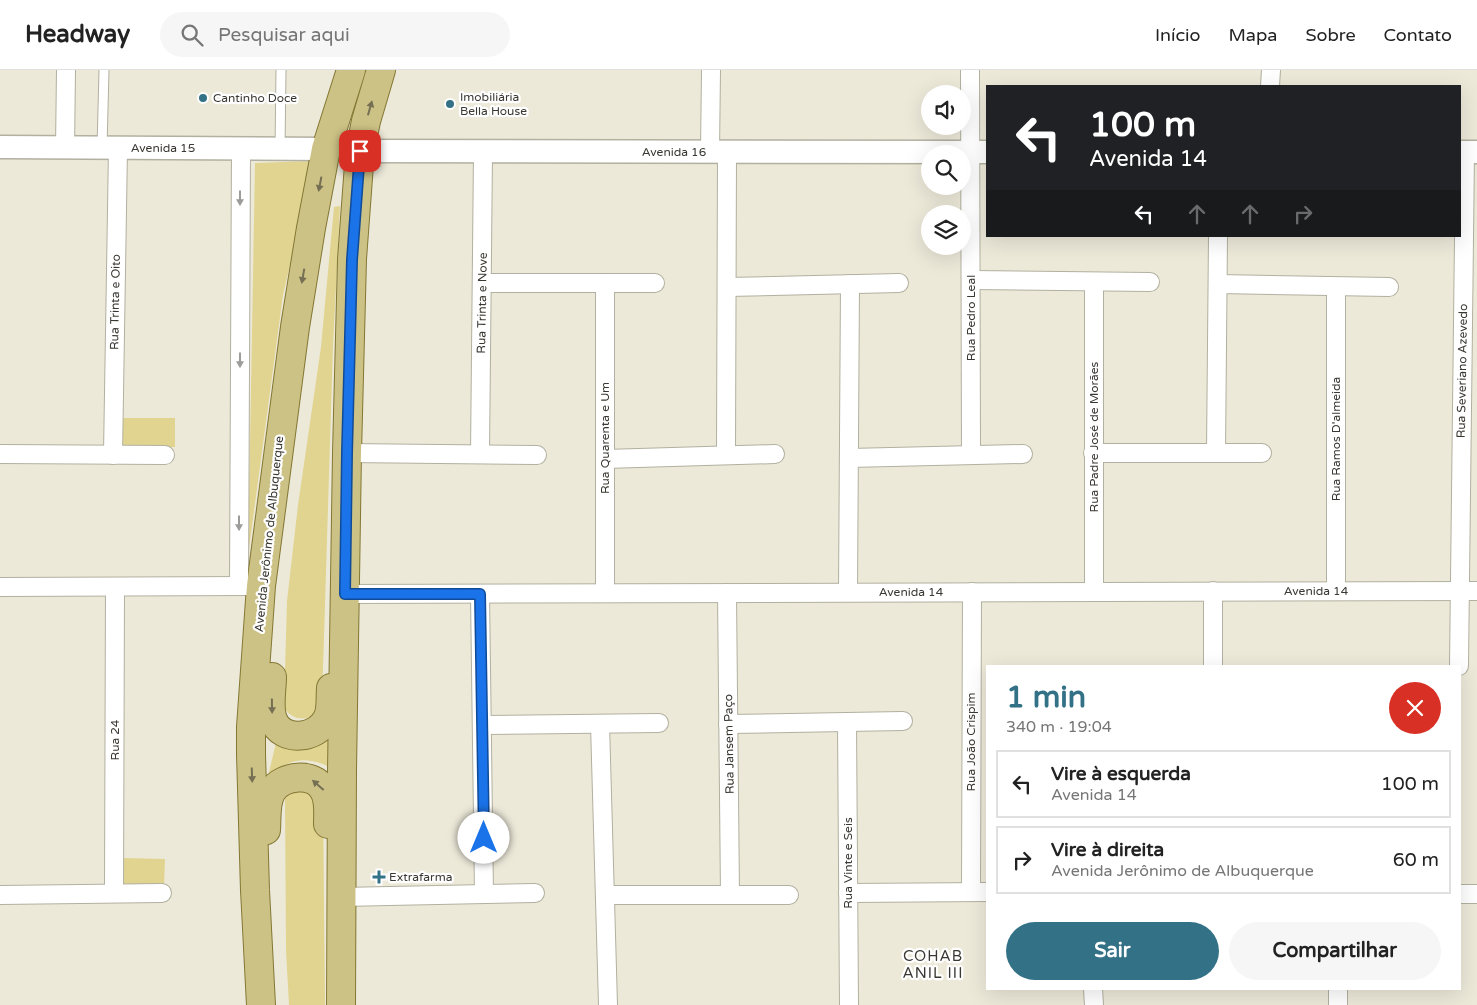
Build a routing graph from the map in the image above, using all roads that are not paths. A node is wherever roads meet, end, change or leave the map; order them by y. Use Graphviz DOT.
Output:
graph roads {
  1 [pos="66,70"];
  2 [pos="104,70"];
  3 [pos="281,70"];
  4 [pos="351,70"];
  5 [pos="381,70"];
  6 [pos="711,70"];
  7 [pos="970,70"];
  8 [pos="1271,70"];
  9 [pos="1270,85"];
  10 [pos="0,148"];
  11 [pos="65,148"];
  12 [pos="110,148"];
  13 [pos="241,149"];
  14 [pos="280,149"];
  15 [pos="326,149"];
  16 [pos="360,151"];
  17 [pos="483,152"];
  18 [pos="719,152"];
  19 [pos="979,152"];
  20 [pos="1467,152"];
  21 [pos="1218,237"];
  22 [pos="970,280"];
  23 [pos="1094,282"];
  24 [pos="1150,282"];
  25 [pos="483,283"];
  26 [pos="605,283"];
  27 [pos="655,283"];
  28 [pos="900,283"];
  29 [pos="850,284"];
  30 [pos="1218,284"];
  31 [pos="727,287"];
  32 [pos="1336,287"];
  33 [pos="1389,287"];
  34 [pos="283,413"];
  35 [pos="347,453"];
  36 [pos="1093,453"];
  37 [pos="1216,453"];
  38 [pos="1262,453"];
  39 [pos="0,454"];
  40 [pos="480,454"];
  41 [pos="775,454"];
  42 [pos="1023,454"];
  43 [pos="113,455"];
  44 [pos="165,455"];
  45 [pos="537,455"];
  46 [pos="726,455"];
  47 [pos="971,455"];
  48 [pos="849,458"];
  49 [pos="605,459"];
  50 [pos="250,586"];
  51 [pos="0,587"];
  52 [pos="115,587"];
  53 [pos="1468,590"];
  54 [pos="1213,591"];
  55 [pos="1336,591"];
  56 [pos="848,592"];
  57 [pos="972,592"];
  58 [pos="1094,592"];
  59 [pos="605,593"];
  60 [pos="727,593"];
  61 [pos="345,594"];
  62 [pos="480,594"];
  63 [pos="1213,665"];
  64 [pos="1459,665"];
  65 [pos="903,721"];
  66 [pos="847,722"];
  67 [pos="659,723"];
  68 [pos="600,724"];
  69 [pos="728,724"];
  70 [pos="980,725"];
  71 [pos="482,726"];
  72 [pos="979,892"];
  73 [pos="114,893"];
  74 [pos="162,893"];
  75 [pos="535,893"];
  76 [pos="848,893"];
  77 [pos="0,894"];
  78 [pos="484,894"];
  79 [pos="1461,894"];
  80 [pos="1477,894"];
  81 [pos="730,895"];
  82 [pos="789,895"];
  83 [pos="605,896"];
  84 [pos="341,897"];
  85 [pos="1093,990"];
  86 [pos="1338,990"];
  87 [pos="262,1005"];
  88 [pos="340,1005"];
  89 [pos="608,1005"];
  90 [pos="849,1005"];
  91 [pos="1094,1005"];
  92 [pos="1338,1005"];
  1 -- 11 [label="street"];
  2 -- 12 [label="lane"];
  3 -- 14 [label="lane"];
  4 -- 15 [label="main road, Avenida Jerônimo de Albuquerque"];
  16 -- 5 [label="main road, one-way"];
  6 -- 18 [label="street"];
  7 -- 19 [label="street, Rua Pedro Leal"];
  8 -- 9 [label="street"];
  10 -- 11 [label="street, Avenida 15"];
  11 -- 12 [label="street, Avenida 15"];
  12 -- 13 [label="street, Avenida 15"];
  12 -- 43 [label="street, Rua Trinta e Oito"];
  13 -- 14 [label="street, Avenida 15"];
  13 -- 50 [label="street, Avenida Jerônimo de Albuquerque, one-way"];
  14 -- 15 [label="street, Avenida 15"];
  15 -- 34 [label="main road, Avenida Jerônimo de Albuquerque, one-way"];
  16 -- 17 [label="street, Avenida 16"];
  16 -- 35 [label="main road"];
  17 -- 18 [label="street, Avenida 16"];
  17 -- 25 [label="street, Rua Trinta e Nove"];
  18 -- 19 [label="street, Avenida 16"];
  18 -- 31 [label="street"];
  19 -- 22 [label="street, Rua Pedro Leal"];
  20 -- 53 [label="street, Rua Severiano Azevedo"];
  21 -- 30 [label="street"];
  22 -- 23 [label="street"];
  22 -- 47 [label="street, Rua Pedro Leal"];
  23 -- 24 [label="street"];
  23 -- 36 [label="street, Rua Padre José de Morães"];
  25 -- 26 [label="street"];
  25 -- 40 [label="street, Rua Trinta e Nove"];
  26 -- 27 [label="street"];
  26 -- 49 [label="street, Rua Quarenta e Um"];
  28 -- 29 [label="street"];
  29 -- 31 [label="street"];
  29 -- 48 [label="street"];
  30 -- 32 [label="street"];
  30 -- 37 [label="street"];
  31 -- 46 [label="street"];
  32 -- 33 [label="street"];
  32 -- 55 [label="street, Rua Ramos D'almeida"];
  34 -- 35 [label="main road, one-way"];
  34 -- 50 [label="main road, Avenida Jerônimo de Albuquerque"];
  35 -- 40 [label="street"];
  35 -- 61 [label="main road"];
  36 -- 37 [label="street"];
  36 -- 58 [label="street, Rua Padre José de Morães"];
  37 -- 38 [label="street"];
  39 -- 43 [label="street"];
  40 -- 45 [label="street"];
  41 -- 46 [label="street"];
  42 -- 47 [label="street"];
  43 -- 44 [label="street"];
  46 -- 49 [label="street"];
  47 -- 48 [label="street"];
  48 -- 56 [label="street"];
  49 -- 59 [label="street, Rua Quarenta e Um"];
  50 -- 52 [label="street"];
  50 -- 87 [label="main road, Avenida Jerônimo de Albuquerque, one-way"];
  51 -- 52 [label="street"];
  52 -- 73 [label="street, Rua 24"];
  53 -- 55 [label="street, Avenida 14"];
  53 -- 64 [label="street, Rua Severiano Azevedo"];
  54 -- 55 [label="street, Avenida 14"];
  54 -- 58 [label="street, Avenida 14"];
  54 -- 63 [label="street"];
  56 -- 57 [label="street, Avenida 14"];
  56 -- 60 [label="street, Avenida 14"];
  57 -- 58 [label="street, Avenida 14"];
  57 -- 70 [label="street, Rua João Crispim"];
  59 -- 60 [label="street, Avenida 14"];
  59 -- 62 [label="street, Avenida 14"];
  60 -- 69 [label="street, Rua Jansem Paço"];
  61 -- 62 [label="street, Avenida 14"];
  61 -- 84 [label="main road"];
  62 -- 71 [label="street"];
  65 -- 66 [label="street"];
  66 -- 69 [label="street"];
  66 -- 76 [label="street, Rua Vinte e Seis"];
  67 -- 68 [label="street"];
  68 -- 71 [label="street"];
  68 -- 83 [label="street"];
  69 -- 81 [label="street, Rua Jansem Paço"];
  70 -- 72 [label="street, Rua João Crispim"];
  71 -- 78 [label="street"];
  72 -- 76 [label="street"];
  73 -- 74 [label="street"];
  73 -- 77 [label="street"];
  75 -- 78 [label="street"];
  76 -- 90 [label="street, Rua Vinte e Seis"];
  78 -- 84 [label="street"];
  79 -- 80 [label="street"];
  81 -- 82 [label="street"];
  81 -- 83 [label="street"];
  83 -- 89 [label="street"];
  84 -- 88 [label="main road"];
  85 -- 91 [label="street"];
  86 -- 92 [label="street"];
  88 -- 87 [label="main road, one-way"];
}
